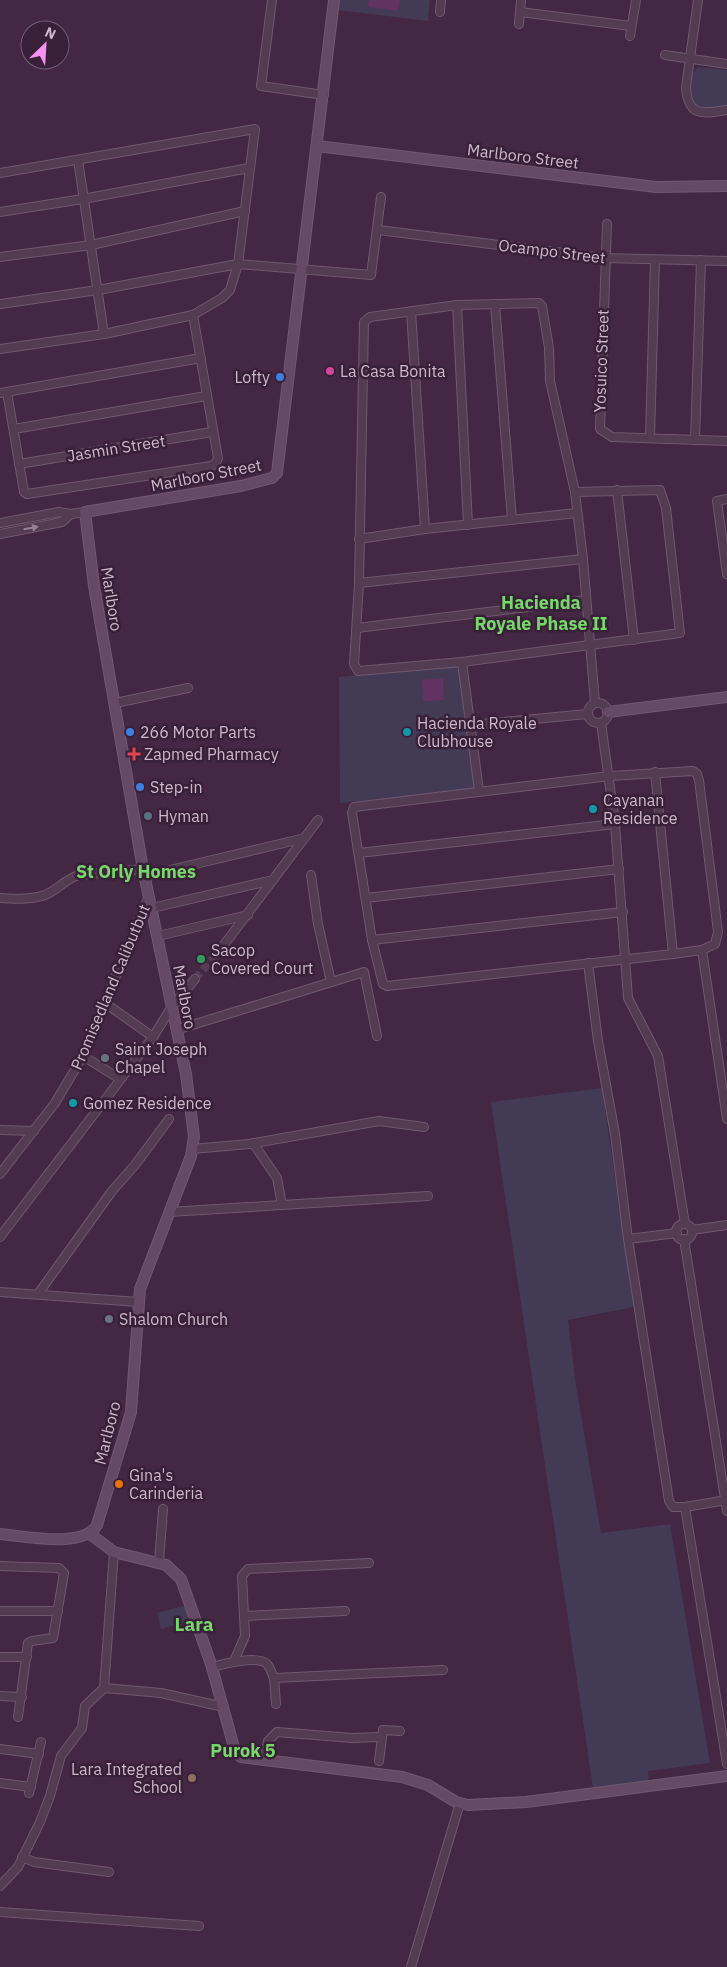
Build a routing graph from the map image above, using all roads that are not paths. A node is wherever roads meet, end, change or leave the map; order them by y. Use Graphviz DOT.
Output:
graph roads {
  1 [pos="272,0"];
  2 [pos="334,0"];
  3 [pos="441,0"];
  4 [pos="521,0"];
  5 [pos="636,0"];
  6 [pos="698,0"];
  7 [pos="440,12"];
  8 [pos="520,12"];
  9 [pos="520,24"];
  10 [pos="631,26"];
  11 [pos="630,36"];
  12 [pos="665,55"];
  13 [pos="690,59"];
  14 [pos="727,64"];
  15 [pos="324,95"];
  16 [pos="727,110"];
  17 [pos="317,146"];
  18 [pos="78,160"];
  19 [pos="249,168"];
  20 [pos="0,173"];
  21 [pos="727,186"];
  22 [pos="381,197"];
  23 [pos="83,200"];
  24 [pos="245,211"];
  25 [pos="0,212"];
  26 [pos="607,224"];
  27 [pos="378,230"];
  28 [pos="90,245"];
  29 [pos="0,256"];
  30 [pos="604,258"];
  31 [pos="655,260"];
  32 [pos="701,260"];
  33 [pos="727,261"];
  34 [pos="238,264"];
  35 [pos="300,270"];
  36 [pos="98,290"];
  37 [pos="0,304"];
  38 [pos="494,304"];
  39 [pos="456,306"];
  40 [pos="411,311"];
  41 [pos="193,315"];
  42 [pos="104,334"];
  43 [pos="0,349"];
  44 [pos="201,358"];
  45 [pos="4,392"];
  46 [pos="206,396"];
  47 [pos="14,429"];
  48 [pos="212,432"];
  49 [pos="650,437"];
  50 [pos="695,440"];
  51 [pos="727,440"];
  52 [pos="19,464"];
  53 [pos="618,490"];
  54 [pos="574,492"];
  55 [pos="727,499"];
  56 [pos="85,512"];
  57 [pos="576,513"];
  58 [pos="71,514"];
  59 [pos="512,520"];
  60 [pos="0,523"];
  61 [pos="468,525"];
  62 [pos="425,529"];
  63 [pos="0,534"];
  64 [pos="359,539"];
  65 [pos="583,559"];
  66 [pos="726,559"];
  67 [pos="727,574"];
  68 [pos="359,583"];
  69 [pos="586,600"];
  70 [pos="357,628"];
  71 [pos="634,640"];
  72 [pos="592,646"];
  73 [pos="462,662"];
  74 [pos="188,688"];
  75 [pos="727,697"];
  76 [pos="115,703"];
  77 [pos="595,703"];
  78 [pos="608,712"];
  79 [pos="587,714"];
  80 [pos="601,723"];
  81 [pos="471,725"];
  82 [pos="655,772"];
  83 [pos="610,776"];
  84 [pos="478,791"];
  85 [pos="318,820"];
  86 [pos="615,824"];
  87 [pos="305,838"];
  88 [pos="360,853"];
  89 [pos="619,869"];
  90 [pos="144,873"];
  91 [pos="311,875"];
  92 [pos="273,880"];
  93 [pos="149,896"];
  94 [pos="0,898"];
  95 [pos="366,898"];
  96 [pos="152,908"];
  97 [pos="623,912"];
  98 [pos="248,915"];
  99 [pos="158,936"];
  100 [pos="372,940"];
  101 [pos="220,950"];
  102 [pos="702,950"];
  103 [pos="673,954"];
  104 [pos="624,960"];
  105 [pos="588,963"];
  106 [pos="196,979"];
  107 [pos="331,982"];
  108 [pos="105,1003"];
  109 [pos="171,1008"];
  110 [pos="176,1030"];
  111 [pos="376,1036"];
  112 [pos="153,1037"];
  113 [pos="83,1056"];
  114 [pos="120,1079"];
  115 [pos="169,1119"];
  116 [pos="727,1119"];
  117 [pos="424,1127"];
  118 [pos="0,1130"];
  119 [pos="34,1130"];
  120 [pos="254,1144"];
  121 [pos="192,1149"];
  122 [pos="0,1174"];
  123 [pos="428,1196"];
  124 [pos="282,1205"];
  125 [pos="169,1212"];
  126 [pos="684,1224"];
  127 [pos="727,1225"];
  128 [pos="692,1230"];
  129 [pos="677,1233"];
  130 [pos="0,1237"];
  131 [pos="628,1239"];
  132 [pos="684,1239"];
  133 [pos="0,1292"];
  134 [pos="38,1294"];
  135 [pos="138,1302"];
  136 [pos="726,1500"];
  137 [pos="685,1506"];
  138 [pos="163,1509"];
  139 [pos="727,1511"];
  140 [pos="0,1534"];
  141 [pos="90,1534"];
  142 [pos="114,1552"];
  143 [pos="159,1562"];
  144 [pos="369,1563"];
  145 [pos="0,1566"];
  146 [pos="0,1611"];
  147 [pos="345,1611"];
  148 [pos="58,1612"];
  149 [pos="244,1616"];
  150 [pos="0,1657"];
  151 [pos="27,1658"];
  152 [pos="234,1661"];
  153 [pos="212,1667"];
  154 [pos="443,1670"];
  155 [pos="274,1678"];
  156 [pos="104,1688"];
  157 [pos="0,1696"];
  158 [pos="22,1697"];
  159 [pos="276,1704"];
  160 [pos="224,1707"];
  161 [pos="18,1717"];
  162 [pos="400,1731"];
  163 [pos="381,1737"];
  164 [pos="41,1742"];
  165 [pos="0,1749"];
  166 [pos="39,1754"];
  167 [pos="264,1760"];
  168 [pos="379,1760"];
  169 [pos="727,1764"];
  170 [pos="727,1776"];
  171 [pos="0,1783"];
  172 [pos="460,1803"];
  173 [pos="22,1857"];
  174 [pos="109,1872"];
  175 [pos="0,1886"];
  176 [pos="0,1912"];
  177 [pos="199,1926"];
  178 [pos="411,1967"];
  1 -- 15 [label="street"];
  2 -- 15 [label="street, Marlboro Street"];
  3 -- 7 [label="street"];
  4 -- 8 [label="street"];
  5 -- 10 [label="street"];
  6 -- 13 [label="street"];
  8 -- 9 [label="street"];
  8 -- 10 [label="street"];
  10 -- 11 [label="street"];
  12 -- 13 [label="street"];
  13 -- 14 [label="street"];
  13 -- 16 [label="street"];
  15 -- 17 [label="street, Marlboro Street"];
  17 -- 21 [label="street, Marlboro Street"];
  17 -- 35 [label="street, Marlboro Street"];
  18 -- 19 [label="street"];
  18 -- 20 [label="street"];
  18 -- 23 [label="street"];
  19 -- 23 [label="street"];
  19 -- 24 [label="street"];
  22 -- 27 [label="street"];
  23 -- 25 [label="street"];
  23 -- 28 [label="street"];
  24 -- 28 [label="street"];
  24 -- 34 [label="street"];
  26 -- 30 [label="street, Yosuico Street"];
  27 -- 30 [label="street, Ocampo Street"];
  27 -- 35 [label="street"];
  28 -- 29 [label="street"];
  28 -- 36 [label="street"];
  30 -- 31 [label="street, Ocampo Street"];
  30 -- 49 [label="street, Yosuico Street"];
  31 -- 32 [label="street, Ocampo Street"];
  31 -- 49 [label="street"];
  32 -- 33 [label="street, Ocampo Street"];
  32 -- 50 [label="street"];
  34 -- 35 [label="street"];
  34 -- 36 [label="street"];
  34 -- 41 [label="street"];
  35 -- 56 [label="street, Marlboro Street"];
  36 -- 37 [label="street"];
  36 -- 42 [label="street"];
  38 -- 39 [label="street"];
  38 -- 54 [label="street"];
  38 -- 59 [label="street"];
  39 -- 40 [label="street"];
  39 -- 61 [label="street"];
  40 -- 62 [label="street"];
  40 -- 64 [label="street"];
  41 -- 42 [label="street"];
  41 -- 44 [label="street"];
  42 -- 43 [label="street"];
  44 -- 45 [label="street"];
  44 -- 46 [label="street"];
  45 -- 47 [label="street"];
  46 -- 47 [label="street"];
  46 -- 48 [label="street"];
  47 -- 52 [label="street"];
  48 -- 52 [label="street, Jasmin Street"];
  48 -- 52 [label="street"];
  49 -- 50 [label="street, Yosuico Street"];
  50 -- 51 [label="street, Yosuico Street"];
  53 -- 54 [label="street"];
  53 -- 71 [label="street"];
  53 -- 71 [label="street"];
  54 -- 57 [label="street"];
  55 -- 66 [label="street"];
  56 -- 58 [label="street"];
  56 -- 76 [label="street, Marlboro"];
  57 -- 59 [label="street"];
  57 -- 65 [label="street"];
  58 -- 60 [label="street"];
  63 -- 58 [label="street, one-way"];
  59 -- 61 [label="street"];
  61 -- 62 [label="street"];
  62 -- 64 [label="street"];
  64 -- 68 [label="street"];
  65 -- 68 [label="street"];
  65 -- 69 [label="street"];
  66 -- 67 [label="street"];
  68 -- 70 [label="street"];
  69 -- 70 [label="street"];
  69 -- 72 [label="street"];
  70 -- 73 [label="street"];
  71 -- 72 [label="street"];
  72 -- 73 [label="street"];
  72 -- 77 [label="street"];
  73 -- 81 [label="street"];
  74 -- 76 [label="street"];
  75 -- 78 [label="street"];
  76 -- 90 [label="street, Marlboro"];
  77 -- 78 [label="street"];
  77 -- 79 [label="street"];
  78 -- 80 [label="street"];
  79 -- 80 [label="street"];
  79 -- 81 [label="street"];
  80 -- 83 [label="street"];
  81 -- 84 [label="street"];
  82 -- 83 [label="street"];
  82 -- 102 [label="street"];
  82 -- 103 [label="street"];
  83 -- 84 [label="street"];
  83 -- 86 [label="street"];
  84 -- 88 [label="street"];
  85 -- 87 [label="street"];
  86 -- 88 [label="street"];
  86 -- 89 [label="street"];
  87 -- 90 [label="street"];
  87 -- 92 [label="street"];
  88 -- 95 [label="street"];
  89 -- 95 [label="street"];
  89 -- 97 [label="street"];
  90 -- 93 [label="street, Marlboro"];
  90 -- 94 [label="street"];
  91 -- 107 [label="street"];
  92 -- 96 [label="street"];
  92 -- 98 [label="street"];
  93 -- 96 [label="street, Marlboro"];
  93 -- 108 [label="street, Promisedland Calibutbut"];
  95 -- 100 [label="street"];
  96 -- 99 [label="street, Marlboro"];
  97 -- 100 [label="street"];
  97 -- 104 [label="street"];
  98 -- 99 [label="street"];
  98 -- 101 [label="street"];
  99 -- 109 [label="street, Marlboro"];
  100 -- 105 [label="street"];
  102 -- 103 [label="street"];
  102 -- 116 [label="street"];
  103 -- 104 [label="street"];
  104 -- 105 [label="street"];
  104 -- 126 [label="street"];
  105 -- 131 [label="street"];
  106 -- 109 [label="street"];
  107 -- 110 [label="street"];
  107 -- 111 [label="street"];
  108 -- 112 [label="street"];
  108 -- 113 [label="street, Promisedland Calibutbut"];
  109 -- 110 [label="street, Marlboro"];
  109 -- 112 [label="street"];
  110 -- 121 [label="street, Marlboro"];
  112 -- 114 [label="street"];
  113 -- 114 [label="street"];
  113 -- 119 [label="street, Promisedland Calibutbut"];
  114 -- 130 [label="street"];
  115 -- 134 [label="street"];
  117 -- 120 [label="street"];
  118 -- 119 [label="street"];
  119 -- 122 [label="street, Promisedland Calibutbut"];
  120 -- 121 [label="street"];
  120 -- 124 [label="street"];
  121 -- 125 [label="street, Marlboro"];
  123 -- 124 [label="street"];
  124 -- 125 [label="street"];
  125 -- 135 [label="street, Marlboro"];
  126 -- 128 [label="street"];
  126 -- 129 [label="street"];
  127 -- 128 [label="street"];
  128 -- 132 [label="street"];
  129 -- 131 [label="street"];
  129 -- 132 [label="street"];
  131 -- 137 [label="street"];
  132 -- 136 [label="street"];
  133 -- 134 [label="street"];
  134 -- 135 [label="street"];
  135 -- 141 [label="street, Marlboro"];
  136 -- 137 [label="street"];
  136 -- 139 [label="street"];
  137 -- 169 [label="street"];
  138 -- 143 [label="street"];
  140 -- 141 [label="street"];
  141 -- 142 [label="street"];
  142 -- 143 [label="street"];
  142 -- 156 [label="street"];
  143 -- 153 [label="street"];
  144 -- 149 [label="street"];
  145 -- 148 [label="street"];
  146 -- 148 [label="street"];
  147 -- 149 [label="street"];
  148 -- 151 [label="street"];
  149 -- 152 [label="street"];
  150 -- 151 [label="street"];
  151 -- 158 [label="street"];
  152 -- 153 [label="street"];
  152 -- 155 [label="street"];
  153 -- 160 [label="street"];
  154 -- 155 [label="street"];
  155 -- 159 [label="street"];
  156 -- 160 [label="street"];
  156 -- 173 [label="street"];
  157 -- 158 [label="street"];
  158 -- 161 [label="street"];
  160 -- 167 [label="street"];
  162 -- 163 [label="street"];
  163 -- 167 [label="street"];
  163 -- 168 [label="street"];
  164 -- 166 [label="street"];
  165 -- 166 [label="street"];
  166 -- 171 [label="street"];
  167 -- 172 [label="street"];
  170 -- 172 [label="street"];
  172 -- 178 [label="street"];
  173 -- 174 [label="street"];
  173 -- 175 [label="street"];
  176 -- 177 [label="street"];
}
